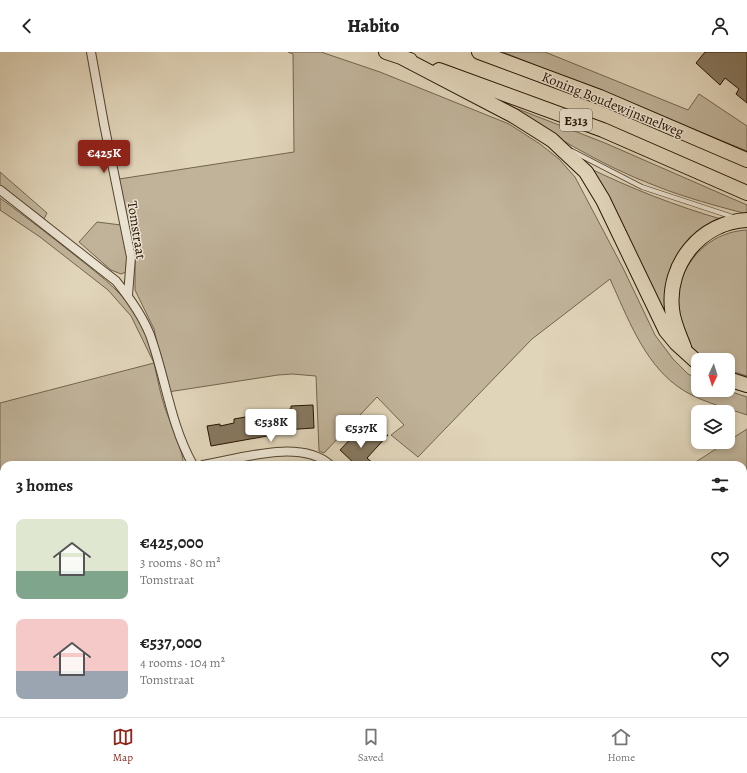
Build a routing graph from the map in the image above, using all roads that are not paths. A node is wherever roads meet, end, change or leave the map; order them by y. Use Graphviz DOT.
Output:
graph roads {
  1 [pos="91,52"];
  2 [pos="386,52"];
  3 [pos="478,52"];
  4 [pos="401,57"];
  5 [pos="552,140"];
  6 [pos="747,160"];
  7 [pos="0,190"];
  8 [pos="747,193"];
  9 [pos="745,220"];
  10 [pos="128,295"];
  11 [pos="691,355"];
  12 [pos="691,357"];
  13 [pos="735,381"];
  14 [pos="747,385"];
  15 [pos="191,461"];
  16 [pos="228,461"];
  17 [pos="325,461"];
  1 -- 10 [label="street, Tomstraat"];
  2 -- 4 [label="highway, Koning Boudewijnsnelweg / E313"];
  3 -- 6 [label="highway, Koning Boudewijnsnelweg / E313"];
  4 -- 5 [label="highway"];
  4 -- 8 [label="highway, Koning Boudewijnsnelweg / E313"];
  5 -- 9 [label="lane"];
  5 -- 12 [label="highway"];
  7 -- 10 [label="street"];
  9 -- 11 [label="highway"];
  10 -- 15 [label="street"];
  13 -- 14 [label="highway"];
  16 -- 17 [label="street"];
}
